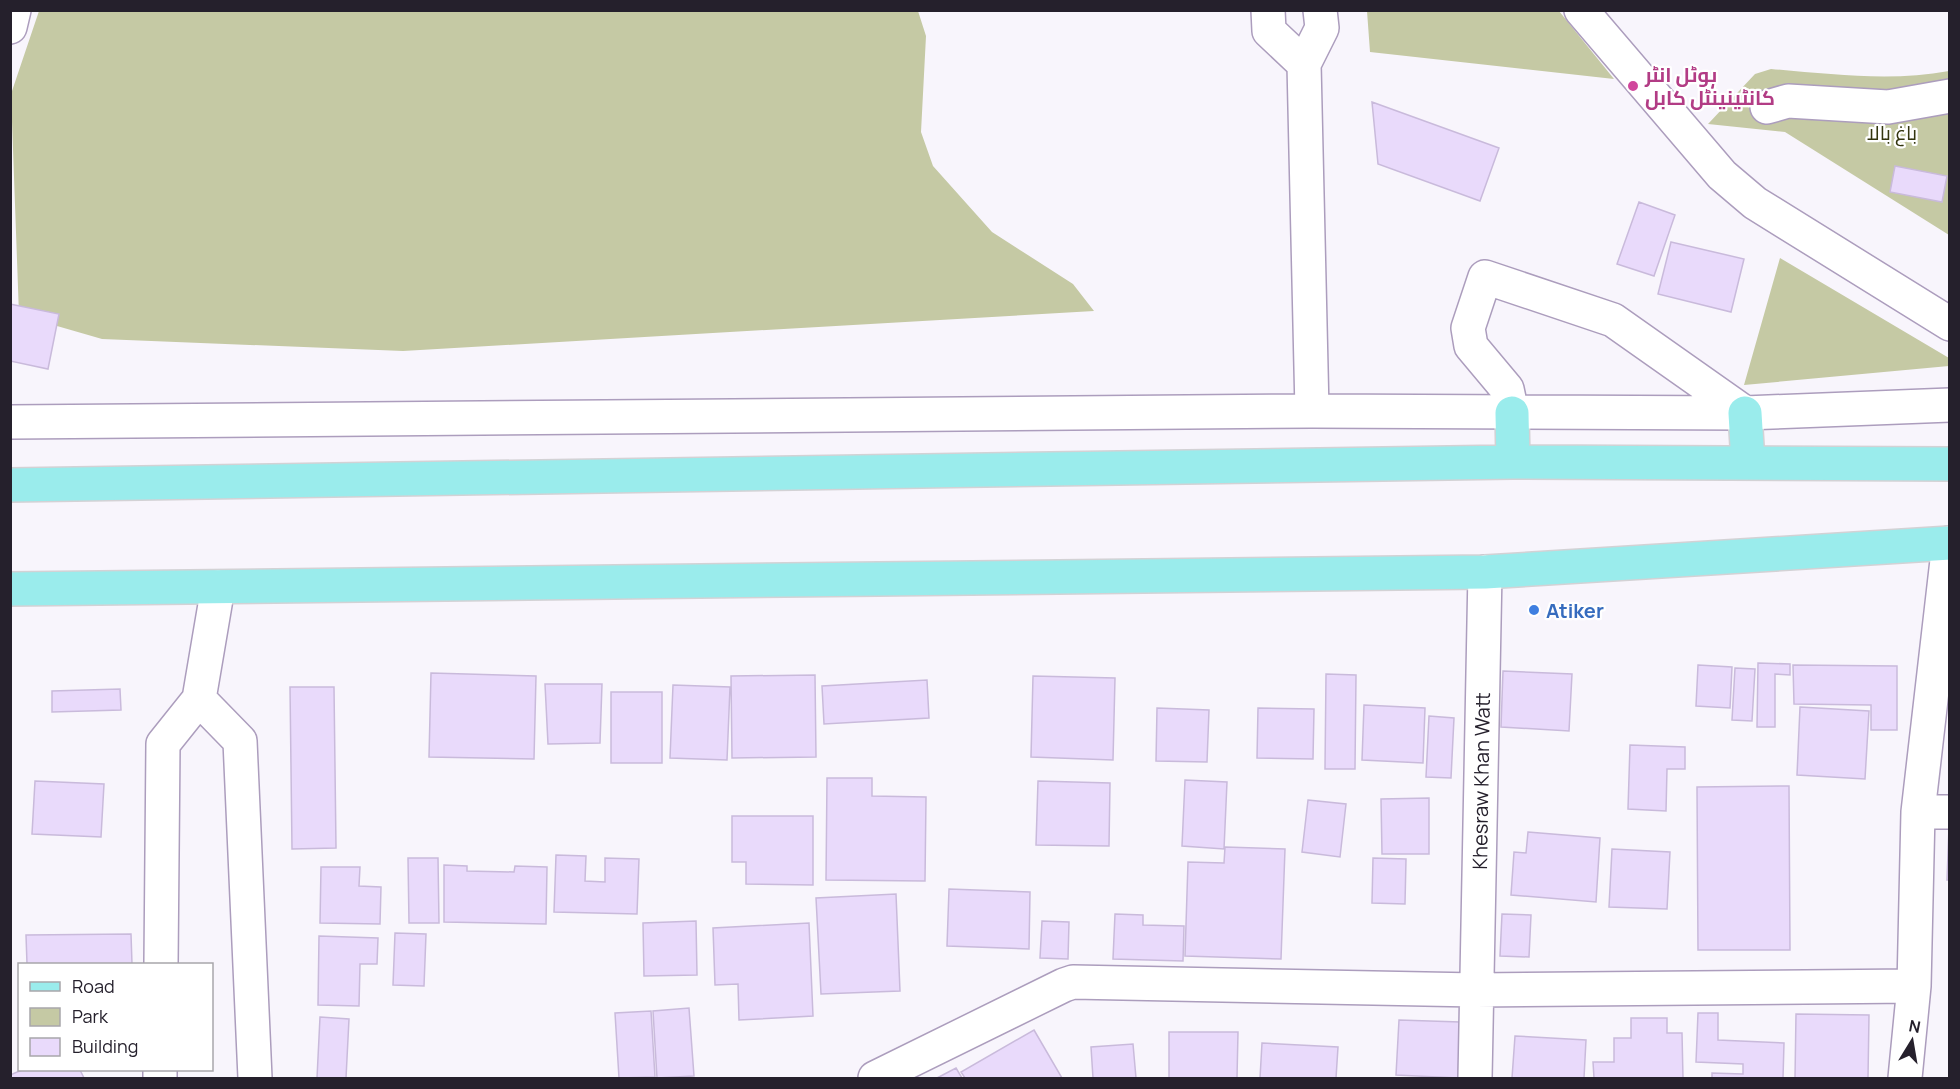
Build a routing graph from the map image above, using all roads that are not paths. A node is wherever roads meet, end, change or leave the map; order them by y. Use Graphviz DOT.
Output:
graph roads {
  1 [pos="14,10"];
  2 [pos="1268,10"];
  3 [pos="1320,10"];
  4 [pos="1581,10"];
  5 [pos="10,27"];
  6 [pos="1304,64"];
  7 [pos="1950,96"];
  8 [pos="1767,107"];
  9 [pos="1950,324"];
  10 [pos="1950,405"];
  11 [pos="1312,411"];
  12 [pos="1512,413"];
  13 [pos="1745,413"];
  14 [pos="10,422"];
  15 [pos="1514,462"];
  16 [pos="1748,464"];
  17 [pos="1950,464"];
  18 [pos="10,485"];
  19 [pos="1949,543"];
  20 [pos="1485,572"];
  21 [pos="218,587"];
  22 [pos="10,589"];
  23 [pos="199,699"];
  24 [pos="1934,812"];
  25 [pos="161,963"];
  26 [pos="1914,986"];
  27 [pos="1476,990"];
  28 [pos="255,1078"];
  29 [pos="875,1078"];
  30 [pos="1475,1078"];
  31 [pos="1905,1078"];
  1 -- 5 [label="street"];
  2 -- 6 [label="street"];
  3 -- 6 [label="street"];
  4 -- 9 [label="street"];
  6 -- 11 [label="street"];
  7 -- 8 [label="street"];
  10 -- 13 [label="street"];
  11 -- 12 [label="street"];
  11 -- 14 [label="street"];
  12 -- 13 [label="street"];
  12 -- 13 [label="street"];
  12 -- 15 [label="main road"];
  13 -- 16 [label="main road"];
  15 -- 16 [label="main road"];
  15 -- 18 [label="main road"];
  16 -- 17 [label="main road"];
  19 -- 20 [label="main road"];
  19 -- 24 [label="street"];
  20 -- 21 [label="main road"];
  20 -- 27 [label="street, Khesraw Khan Watt"];
  21 -- 22 [label="main road"];
  21 -- 23 [label="street"];
  23 -- 25 [label="street"];
  23 -- 28 [label="street"];
  24 -- 26 [label="street"];
  26 -- 27 [label="street"];
  26 -- 31 [label="street"];
  27 -- 29 [label="street"];
  27 -- 30 [label="street"];
}
